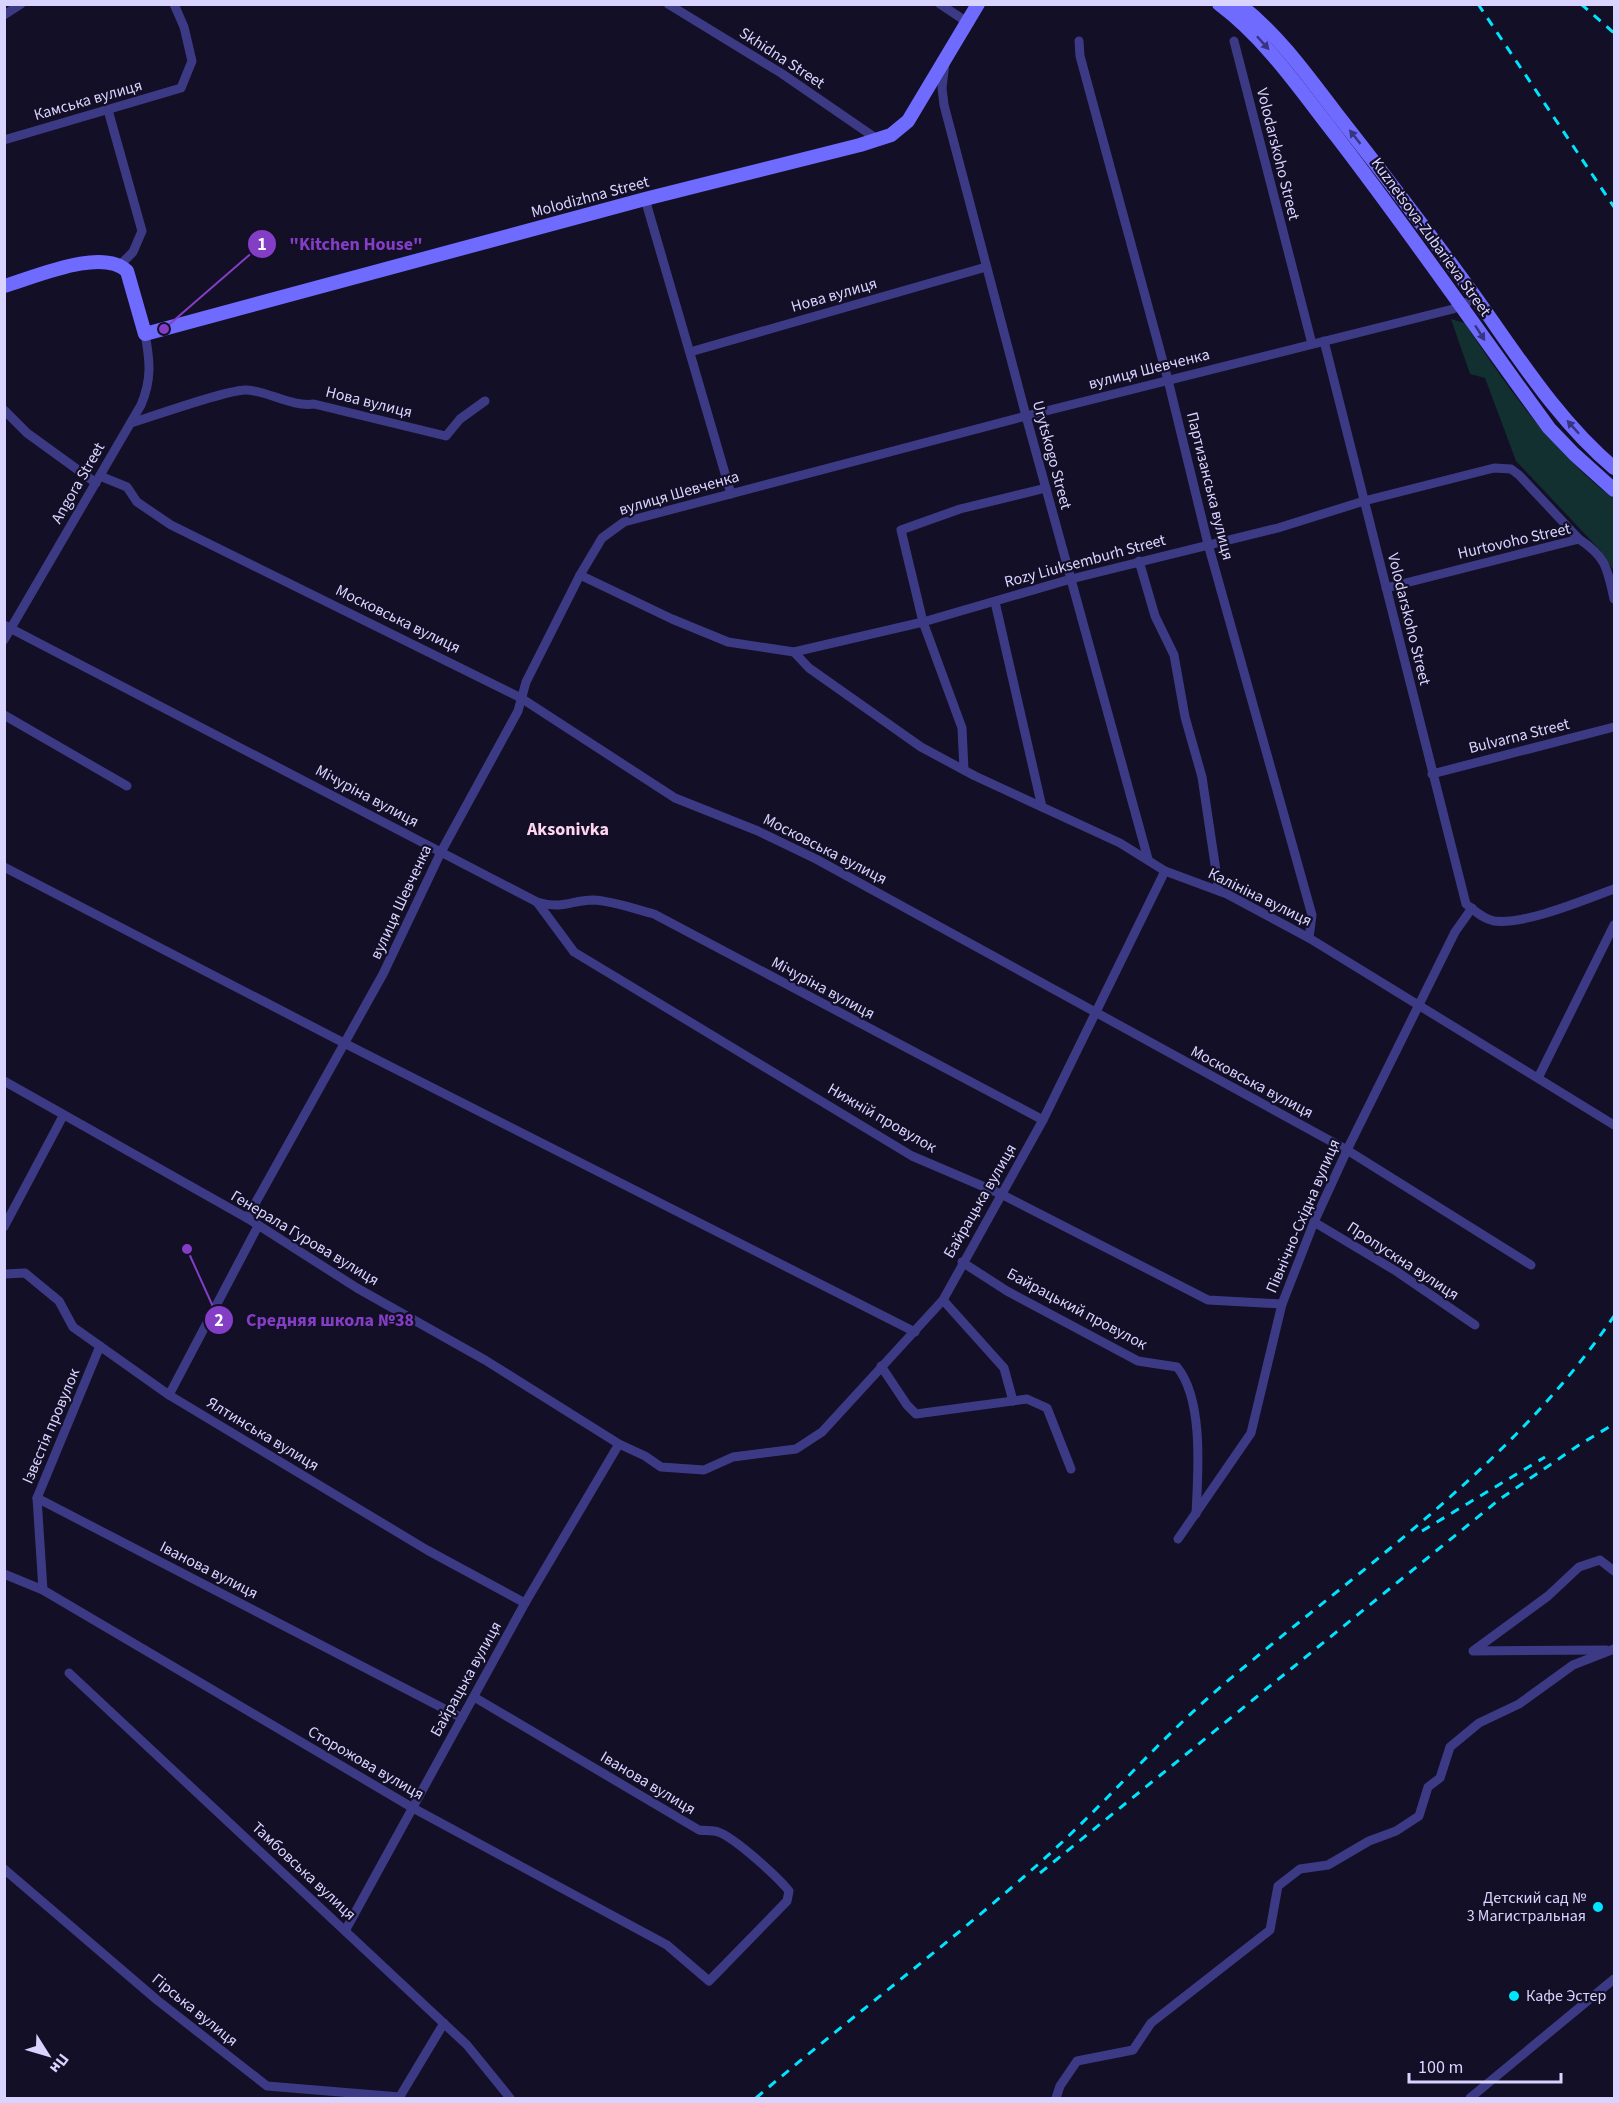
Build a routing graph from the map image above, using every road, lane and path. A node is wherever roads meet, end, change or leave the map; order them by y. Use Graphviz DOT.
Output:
graph roads {
  1 [pos="21,4"];
  2 [pos="174,4"];
  3 [pos="668,4"];
  4 [pos="940,4"];
  5 [pos="978,4"];
  6 [pos="1219,4"];
  7 [pos="1239,4"];
  8 [pos="4,15"];
  9 [pos="967,22"];
  10 [pos="1079,41"];
  11 [pos="1234,41"];
  12 [pos="945,57"];
  13 [pos="108,110"];
  14 [pos="4,140"];
  15 [pos="878,140"];
  16 [pos="645,199"];
  17 [pos="120,265"];
  18 [pos="986,267"];
  19 [pos="4,286"];
  20 [pos="1476,298"];
  21 [pos="1463,305"];
  22 [pos="145,334"];
  23 [pos="1324,341"];
  24 [pos="1312,344"];
  25 [pos="690,352"];
  26 [pos="1168,380"];
  27 [pos="485,401"];
  28 [pos="4,410"];
  29 [pos="1026,416"];
  30 [pos="131,423"];
  31 [pos="1614,468"];
  32 [pos="98,479"];
  33 [pos="1046,488"];
  34 [pos="1614,490"];
  35 [pos="731,494"];
  36 [pos="1364,501"];
  37 [pos="1579,539"];
  38 [pos="1208,544"];
  39 [pos="1139,561"];
  40 [pos="580,575"];
  41 [pos="1071,579"];
  42 [pos="1386,588"];
  43 [pos="1614,598"];
  44 [pos="995,602"];
  45 [pos="923,622"];
  46 [pos="8,626"];
  47 [pos="4,640"];
  48 [pos="794,652"];
  49 [pos="521,698"];
  50 [pos="4,716"];
  51 [pos="1614,727"];
  52 [pos="963,770"];
  53 [pos="1432,774"];
  54 [pos="127,786"];
  55 [pos="1042,807"];
  56 [pos="441,852"];
  57 [pos="1148,859"];
  58 [pos="4,867"];
  59 [pos="1165,871"];
  60 [pos="1614,889"];
  61 [pos="1219,891"];
  62 [pos="537,902"];
  63 [pos="1469,906"];
  64 [pos="1614,925"];
  65 [pos="1310,938"];
  66 [pos="1420,1006"];
  67 [pos="1096,1014"];
  68 [pos="344,1043"];
  69 [pos="1538,1078"];
  70 [pos="4,1081"];
  71 [pos="63,1116"];
  72 [pos="1043,1120"];
  73 [pos="1614,1125"];
  74 [pos="1347,1150"];
  75 [pos="1001,1194"];
  76 [pos="247,1218"];
  77 [pos="1314,1222"];
  78 [pos="258,1226"];
  79 [pos="4,1227"];
  80 [pos="962,1262"];
  81 [pos="1531,1265"];
  82 [pos="4,1274"];
  83 [pos="943,1300"];
  84 [pos="1282,1304"];
  85 [pos="1475,1325"];
  86 [pos="915,1332"];
  87 [pos="100,1346"];
  88 [pos="881,1366"];
  89 [pos="169,1395"];
  90 [pos="1013,1401"];
  91 [pos="619,1444"];
  92 [pos="733,1457"];
  93 [pos="1071,1469"];
  94 [pos="37,1498"];
  95 [pos="1196,1514"];
  96 [pos="1178,1539"];
  97 [pos="1614,1571"];
  98 [pos="4,1575"];
  99 [pos="43,1590"];
  100 [pos="525,1603"];
  101 [pos="1614,1649"];
  102 [pos="69,1673"];
  103 [pos="474,1697"];
  104 [pos="462,1718"];
  105 [pos="413,1808"];
  106 [pos="4,1869"];
  107 [pos="345,1930"];
  108 [pos="1614,1979"];
  109 [pos="709,1981"];
  110 [pos="444,2023"];
  111 [pos="400,2098"];
  112 [pos="510,2098"];
  113 [pos="1056,2098"];
  114 [pos="1470,2098"];
  1 -- 8 [label="street"];
  2 -- 13 [label="street, Камська вулиця"];
  3 -- 15 [label="street, Skhidna Street"];
  4 -- 9 [label="street"];
  5 -- 9 [label="main road, Molodizhna Street"];
  6 -- 21 [label="main road, Kuznetsova-Zubarieva Street, one-way"];
  20 -- 7 [label="main road, Kuznetsova-Zubarieva Street, one-way"];
  9 -- 12 [label="main road, Molodizhna Street"];
  10 -- 26 [label="street, Партизанська вулиця"];
  11 -- 24 [label="street, Volodarskoho Street"];
  12 -- 15 [label="main road, Molodizhna Street"];
  12 -- 18 [label="street, Urytskogo Street"];
  13 -- 14 [label="street, Камська вулиця"];
  13 -- 17 [label="street"];
  15 -- 16 [label="main road, Molodizhna Street"];
  16 -- 22 [label="main road, Molodizhna Street"];
  16 -- 25 [label="street"];
  17 -- 19 [label="main road"];
  17 -- 22 [label="main road"];
  18 -- 25 [label="street, Нова вулиця"];
  18 -- 29 [label="street, Urytskogo Street"];
  20 -- 21 [label="street, вулиця Шевченка"];
  31 -- 20 [label="main road, Kuznetsova-Zubarieva Street, one-way"];
  21 -- 23 [label="street, вулиця Шевченка"];
  21 -- 34 [label="main road, Kuznetsova-Zubarieva Street, one-way"];
  22 -- 30 [label="street, Angora Street"];
  23 -- 24 [label="street, вулиця Шевченка"];
  23 -- 36 [label="street, Volodarskoho Street"];
  24 -- 26 [label="street, вулиця Шевченка"];
  25 -- 35 [label="street"];
  26 -- 29 [label="street, вулиця Шевченка"];
  26 -- 38 [label="street, Партизанська вулиця"];
  27 -- 30 [label="street, Нова вулиця"];
  28 -- 32 [label="street, Московська вулиця"];
  29 -- 33 [label="street, Urytskogo Street"];
  29 -- 35 [label="street, вулиця Шевченка"];
  30 -- 32 [label="street, Angora Street"];
  32 -- 46 [label="street, Angora Street"];
  32 -- 49 [label="street, Московська вулиця"];
  33 -- 41 [label="street, Urytskogo Street"];
  33 -- 45 [label="street"];
  35 -- 40 [label="street, вулиця Шевченка"];
  36 -- 37 [label="street, Rozy Liuksemburh Street"];
  36 -- 38 [label="street, Rozy Liuksemburh Street"];
  36 -- 42 [label="street, Volodarskoho Street"];
  37 -- 42 [label="street, Hurtovoho Street"];
  37 -- 43 [label="street, Hurtovoho Street"];
  38 -- 39 [label="street, Rozy Liuksemburh Street"];
  38 -- 65 [label="street, Партизанська вулиця"];
  39 -- 41 [label="street, Rozy Liuksemburh Street"];
  39 -- 61 [label="street"];
  40 -- 48 [label="street, Rozy Liuksemburh Street"];
  40 -- 49 [label="street, вулиця Шевченка"];
  41 -- 44 [label="street, Rozy Liuksemburh Street"];
  41 -- 57 [label="street, Urytskogo Street"];
  42 -- 53 [label="street, Volodarskoho Street"];
  44 -- 45 [label="street, Rozy Liuksemburh Street"];
  44 -- 55 [label="street"];
  45 -- 48 [label="street, Rozy Liuksemburh Street"];
  45 -- 52 [label="street"];
  46 -- 47 [label="street, Angora Street"];
  46 -- 56 [label="street, Мічуріна вулиця"];
  48 -- 52 [label="street, Калініна вулиця"];
  49 -- 56 [label="street, вулиця Шевченка"];
  49 -- 67 [label="street, Московська вулиця"];
  50 -- 54 [label="street"];
  51 -- 53 [label="street, Bulvarna Street"];
  52 -- 55 [label="street, Калініна вулиця"];
  53 -- 63 [label="street, Volodarskoho Street"];
  55 -- 57 [label="street, Калініна вулиця"];
  56 -- 62 [label="street, Мічуріна вулиця"];
  56 -- 68 [label="street, вулиця Шевченка"];
  57 -- 59 [label="street, Калініна вулиця"];
  58 -- 68 [label="street"];
  59 -- 61 [label="street, Калініна вулиця"];
  59 -- 67 [label="street, Байрацька вулиця"];
  60 -- 63 [label="street"];
  61 -- 65 [label="street, Калініна вулиця"];
  62 -- 72 [label="street, Мічуріна вулиця"];
  62 -- 75 [label="street, Нижній провулок"];
  63 -- 66 [label="street, Північно-Східна вулиця"];
  64 -- 69 [label="street"];
  65 -- 66 [label="street, Калініна вулиця"];
  66 -- 69 [label="street, Калініна вулиця"];
  66 -- 74 [label="street, Північно-Східна вулиця"];
  67 -- 72 [label="street, Байрацька вулиця"];
  67 -- 74 [label="street, Московська вулиця"];
  68 -- 76 [label="street, вулиця Шевченка"];
  68 -- 86 [label="street"];
  69 -- 73 [label="street, Калініна вулиця"];
  70 -- 71 [label="street, Генерала Гурова вулиця"];
  71 -- 76 [label="street, Генерала Гурова вулиця"];
  71 -- 79 [label="street"];
  72 -- 75 [label="street, Байрацька вулиця"];
  74 -- 77 [label="street, Північно-Східна вулиця"];
  74 -- 81 [label="street, Московська вулиця"];
  75 -- 80 [label="street, Байрацька вулиця"];
  75 -- 84 [label="street, Нижній провулок"];
  76 -- 78 [label="street, Генерала Гурова вулиця"];
  77 -- 84 [label="street, Північно-Східна вулиця"];
  77 -- 85 [label="street, Пропускна вулиця"];
  78 -- 89 [label="street"];
  78 -- 91 [label="street, Генерала Гурова вулиця"];
  80 -- 83 [label="street, Байрацька вулиця"];
  80 -- 95 [label="street, Байрацький провулок"];
  82 -- 87 [label="street, Ялтинська вулиця"];
  83 -- 86 [label="street, Байрацька вулиця"];
  83 -- 90 [label="street"];
  84 -- 95 [label="street, Північно-Східна вулиця"];
  86 -- 88 [label="street, Байрацька вулиця"];
  87 -- 89 [label="street, Ялтинська вулиця"];
  87 -- 94 [label="street, Ізвєстія провулок"];
  88 -- 90 [label="street"];
  88 -- 92 [label="street, Байрацька вулиця"];
  89 -- 100 [label="street, Ялтинська вулиця"];
  90 -- 93 [label="street"];
  91 -- 92 [label="street, Генерала Гурова вулиця"];
  91 -- 100 [label="street, Байрацька вулиця"];
  94 -- 99 [label="street, Ізвєстія провулок"];
  94 -- 104 [label="street, Іванова вулиця"];
  95 -- 96 [label="street, Північно-Східна вулиця"];
  97 -- 101 [label="street"];
  98 -- 99 [label="street, Сторожова вулиця"];
  99 -- 105 [label="street, Сторожова вулиця"];
  100 -- 103 [label="street, Байрацька вулиця"];
  101 -- 113 [label="street"];
  102 -- 107 [label="street, Тамбовська вулиця"];
  103 -- 104 [label="street, Байрацька вулиця"];
  103 -- 109 [label="street, Іванова вулиця"];
  104 -- 105 [label="street, Байрацька вулиця"];
  105 -- 107 [label="street, Байрацька вулиця"];
  105 -- 109 [label="street, Сторожова вулиця"];
  106 -- 111 [label="street, Гірська вулиця"];
  107 -- 110 [label="street, Тамбовська вулиця"];
  108 -- 114 [label="street"];
  110 -- 111 [label="street"];
  110 -- 112 [label="street, Тамбовська вулиця"];
}
